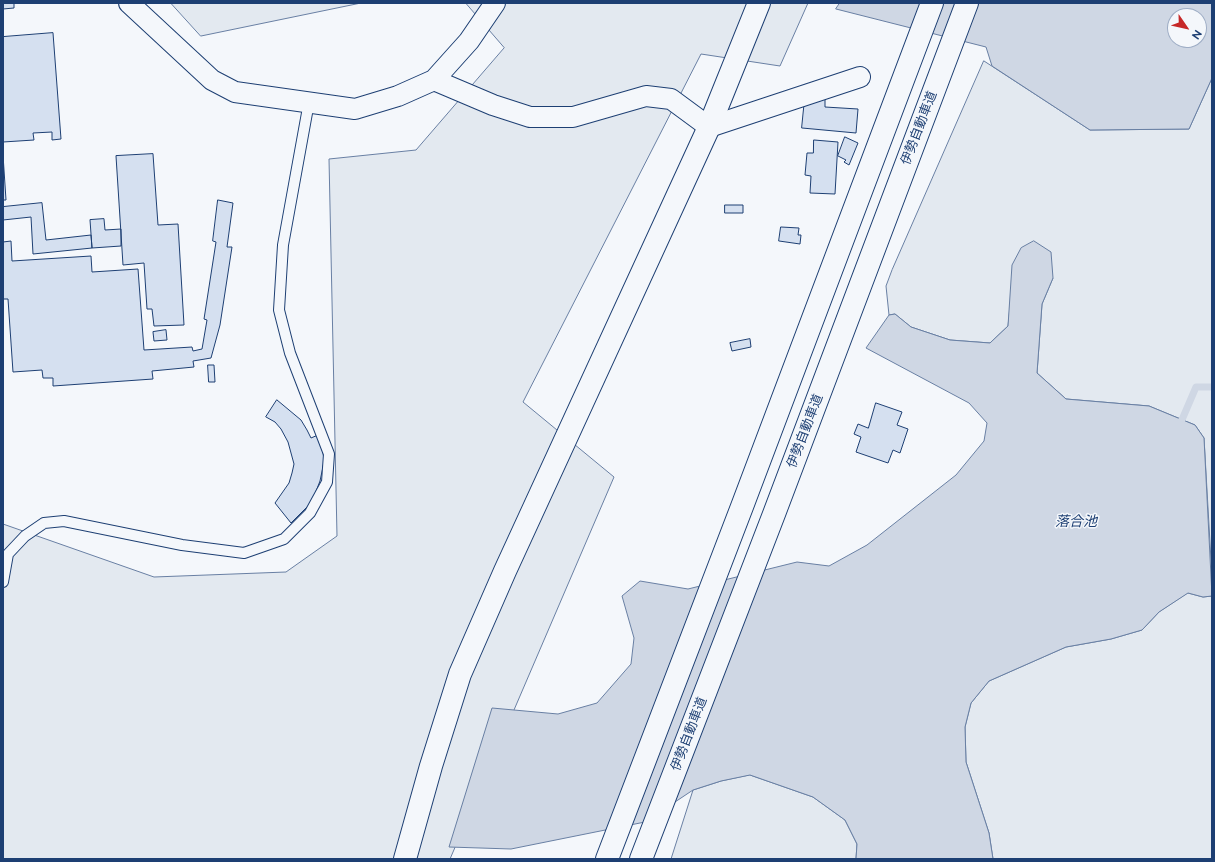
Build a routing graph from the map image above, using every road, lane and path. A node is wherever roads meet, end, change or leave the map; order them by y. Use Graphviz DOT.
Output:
graph roads {
  1 [pos="129,3"];
  2 [pos="496,3"];
  3 [pos="759,3"];
  4 [pos="932,3"];
  5 [pos="967,3"];
  6 [pos="860,77"];
  7 [pos="434,80"];
  8 [pos="310,102"];
  9 [pos="709,127"];
  10 [pos="3,582"];
  11 [pos="405,859"];
  12 [pos="607,859"];
  13 [pos="641,859"];
  1 -- 8 [label="street"];
  2 -- 7 [label="street"];
  3 -- 9 [label="main road"];
  4 -- 12 [label="main road"];
  5 -- 13 [label="main road, 伊勢自動車道"];
  6 -- 9 [label="street"];
  7 -- 8 [label="street"];
  7 -- 9 [label="street"];
  8 -- 10 [label="lane"];
  9 -- 11 [label="main road"];
}
